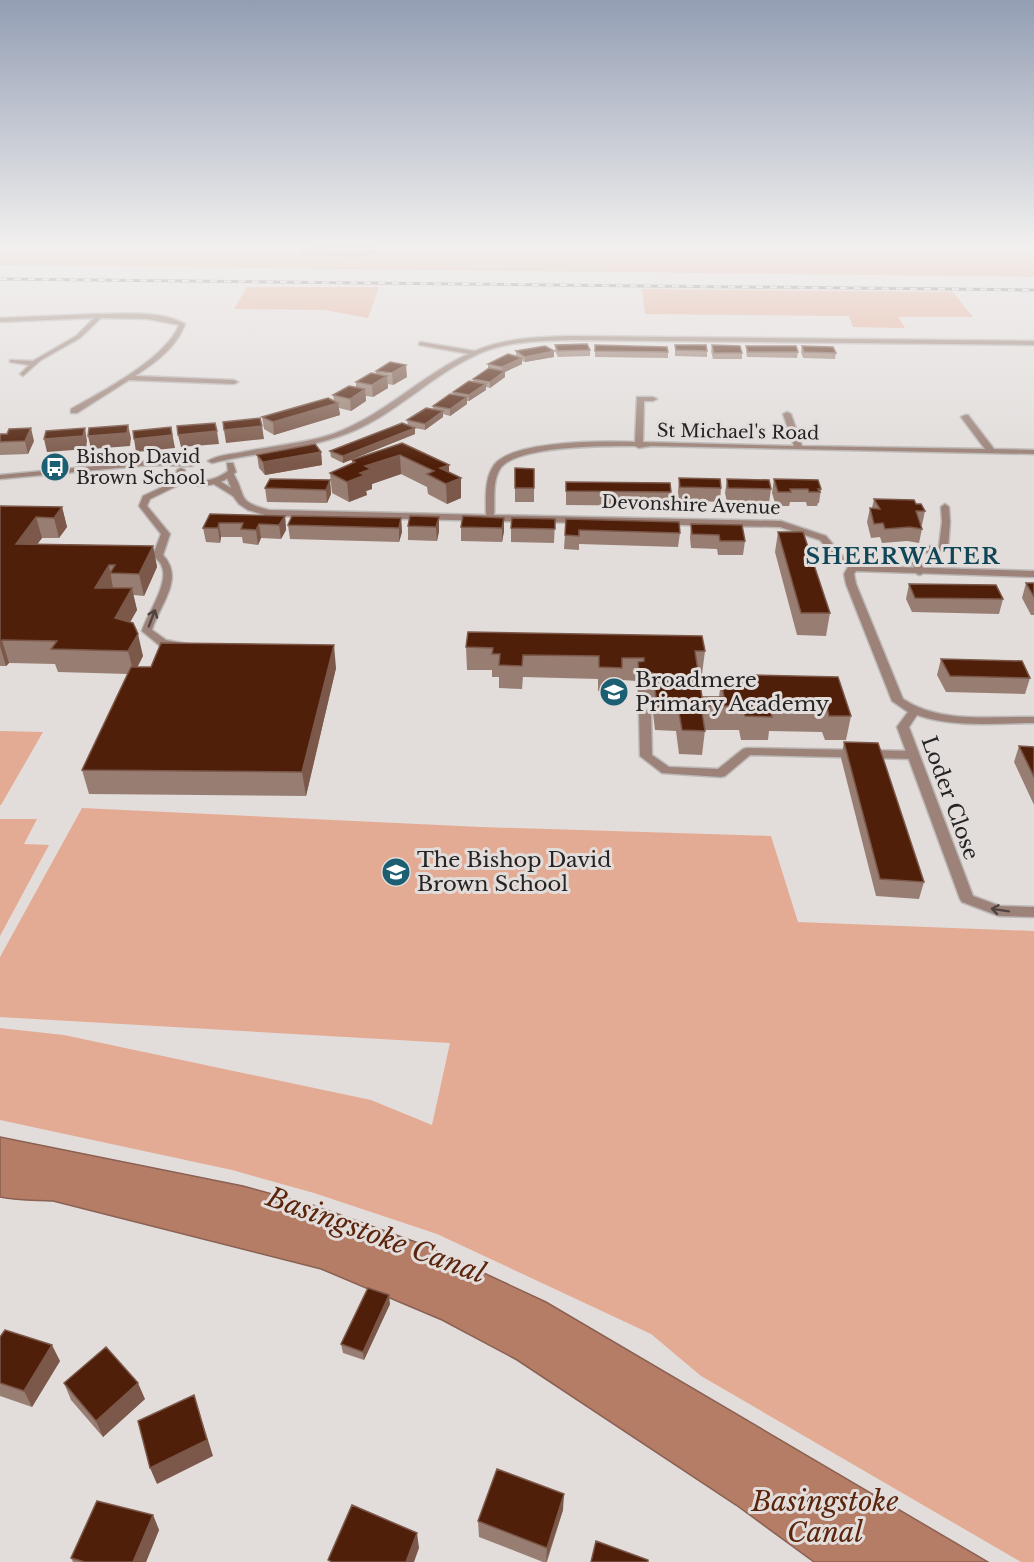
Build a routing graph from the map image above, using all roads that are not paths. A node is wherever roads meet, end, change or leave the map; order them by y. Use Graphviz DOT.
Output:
graph roads {
  1 [pos="69,318"];
  2 [pos="97,318"];
  3 [pos="128,318"];
  4 [pos="0,320"];
  5 [pos="1034,343"];
  6 [pos="421,344"];
  7 [pos="475,353"];
  8 [pos="12,361"];
  9 [pos="34,363"];
  10 [pos="23,374"];
  11 [pos="128,378"];
  12 [pos="234,382"];
  13 [pos="653,399"];
  14 [pos="74,411"];
  15 [pos="787,414"];
  16 [pos="965,417"];
  17 [pos="639,446"];
  18 [pos="799,448"];
  19 [pos="992,451"];
  20 [pos="260,452"];
  21 [pos="1034,452"];
  22 [pos="202,462"];
  23 [pos="127,466"];
  24 [pos="181,470"];
  25 [pos="230,470"];
  26 [pos="0,477"];
  27 [pos="185,480"];
  28 [pos="213,482"];
  29 [pos="236,494"];
  30 [pos="945,507"];
  31 [pos="490,517"];
  32 [pos="853,567"];
  33 [pos="920,572"];
  34 [pos="1034,574"];
  35 [pos="183,646"];
  36 [pos="645,712"];
  37 [pos="915,712"];
  38 [pos="1034,720"];
  39 [pos="914,755"];
  40 [pos="1034,912"];
  1 -- 4 [label="street"];
  2 -- 9 [label="street"];
  3 -- 11 [label="street"];
  5 -- 7 [label="street"];
  6 -- 7 [label="street"];
  7 -- 20 [label="street"];
  8 -- 9 [label="street"];
  9 -- 10 [label="street"];
  11 -- 12 [label="street"];
  11 -- 14 [label="street"];
  13 -- 17 [label="street"];
  15 -- 18 [label="street"];
  16 -- 19 [label="street"];
  17 -- 18 [label="street, St Michael's Road"];
  17 -- 31 [label="street, St Michael's Road"];
  18 -- 19 [label="street, St Michael's Road"];
  19 -- 21 [label="street, St Michael's Road"];
  20 -- 22 [label="street"];
  20 -- 25 [label="street"];
  22 -- 23 [label="street"];
  22 -- 24 [label="street"];
  22 -- 25 [label="street"];
  23 -- 24 [label="street"];
  23 -- 26 [label="street"];
  24 -- 27 [label="street"];
  25 -- 28 [label="street"];
  25 -- 29 [label="street"];
  27 -- 28 [label="street"];
  35 -- 27 [label="street, one-way"];
  28 -- 29 [label="street, Devonshire Avenue"];
  29 -- 31 [label="street, Devonshire Avenue"];
  30 -- 33 [label="street"];
  31 -- 32 [label="street, Devonshire Avenue"];
  32 -- 33 [label="street"];
  32 -- 37 [label="street"];
  33 -- 34 [label="street"];
  36 -- 39 [label="street"];
  37 -- 38 [label="street"];
  37 -- 39 [label="street, Loder Close"];
  40 -- 39 [label="street, Loder Close, one-way"];
}
